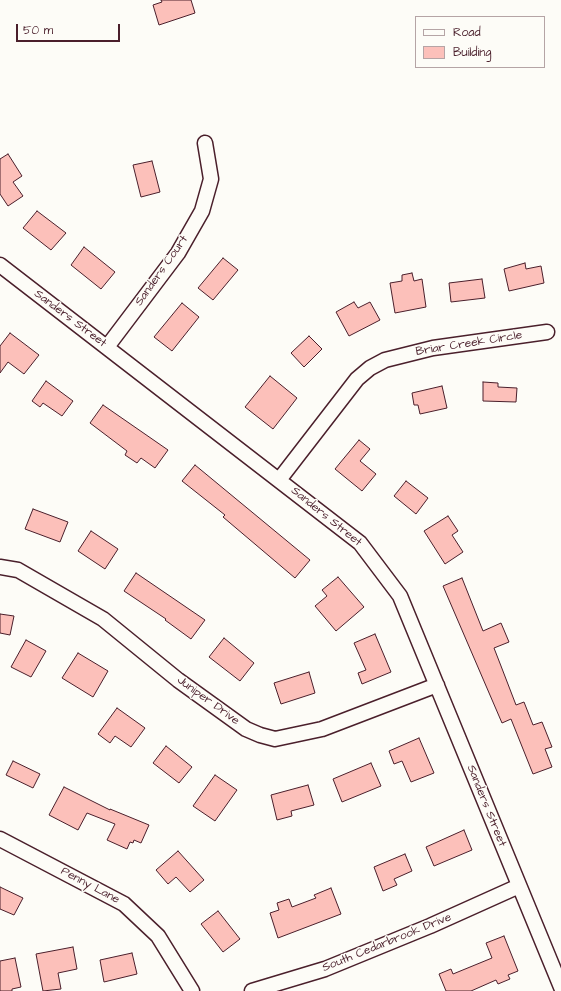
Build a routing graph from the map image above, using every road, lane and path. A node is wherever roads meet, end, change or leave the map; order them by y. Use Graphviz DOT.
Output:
graph roads {
  1 [pos="206,143"];
  2 [pos="0,265"];
  3 [pos="547,332"];
  4 [pos="107,347"];
  5 [pos="280,480"];
  6 [pos="0,567"];
  7 [pos="437,685"];
  8 [pos="0,839"];
  9 [pos="519,886"];
  10 [pos="561,987"];
  11 [pos="192,991"];
  12 [pos="252,991"];
  1 -- 4 [label="street, Sanders Court"];
  2 -- 4 [label="street, Sanders Street"];
  3 -- 5 [label="street, Briar Creek Circle"];
  4 -- 5 [label="street, Sanders Street"];
  5 -- 7 [label="street, Sanders Street"];
  6 -- 7 [label="street, Juniper Drive"];
  7 -- 9 [label="street, Sanders Street"];
  8 -- 11 [label="street, Penny Lane"];
  9 -- 10 [label="street, Sanders Street"];
  9 -- 12 [label="street, South Cedarbrook Drive"];
}
